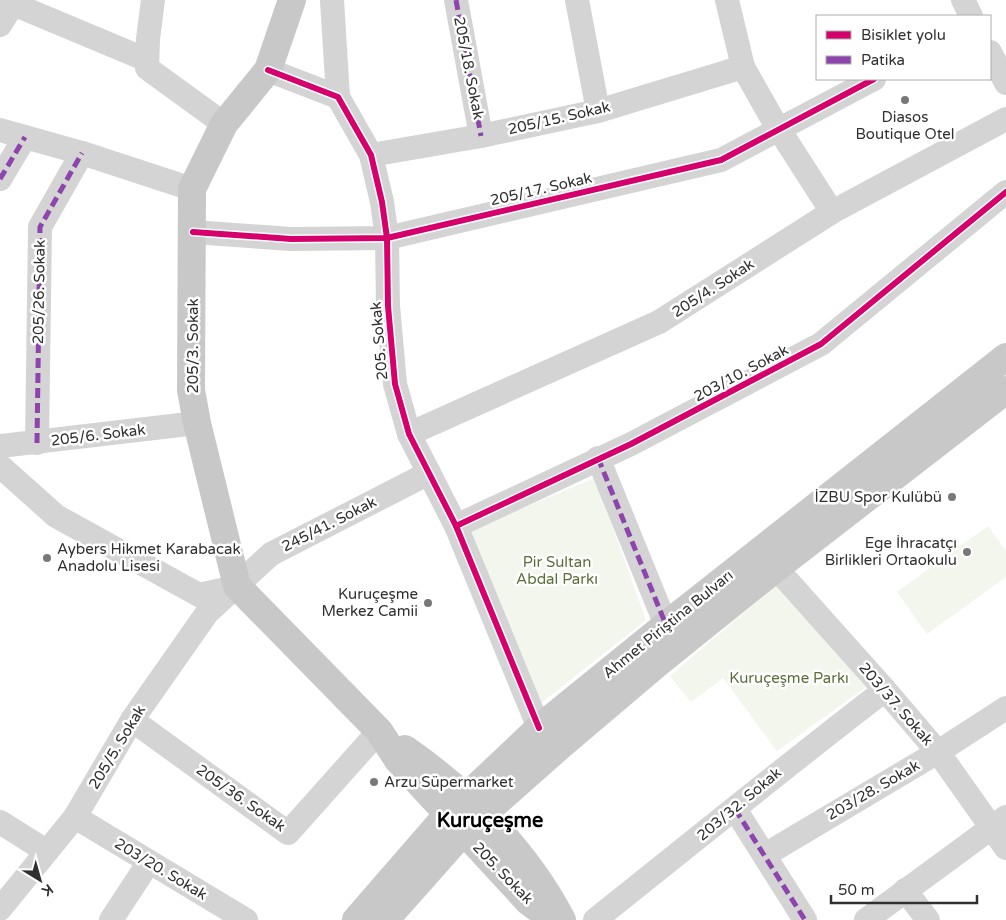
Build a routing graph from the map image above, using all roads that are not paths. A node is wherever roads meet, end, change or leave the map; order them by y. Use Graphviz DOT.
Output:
graph roads {
  1 [pos="153,0"];
  2 [pos="292,0"];
  3 [pos="332,0"];
  4 [pos="456,0"];
  5 [pos="577,0"];
  6 [pos="727,0"];
  7 [pos="963,0"];
  8 [pos="13,2"];
  9 [pos="971,15"];
  10 [pos="0,25"];
  11 [pos="991,54"];
  12 [pos="147,64"];
  13 [pos="744,67"];
  14 [pos="268,70"];
  15 [pos="872,80"];
  16 [pos="1006,83"];
  17 [pos="338,97"];
  18 [pos="598,111"];
  19 [pos="1006,119"];
  20 [pos="224,124"];
  21 [pos="0,130"];
  22 [pos="780,130"];
  23 [pos="481,136"];
  24 [pos="25,137"];
  25 [pos="82,153"];
  26 [pos="371,155"];
  27 [pos="0,179"];
  28 [pos="192,189"];
  29 [pos="1006,192"];
  30 [pos="832,212"];
  31 [pos="193,232"];
  32 [pos="387,238"];
  33 [pos="1006,357"];
  34 [pos="1006,390"];
  35 [pos="197,423"];
  36 [pos="408,434"];
  37 [pos="37,443"];
  38 [pos="0,446"];
  39 [pos="598,458"];
  40 [pos="0,466"];
  41 [pos="429,473"];
  42 [pos="456,526"];
  43 [pos="776,568"];
  44 [pos="237,586"];
  45 [pos="666,624"];
  46 [pos="885,690"];
  47 [pos="1006,708"];
  48 [pos="132,720"];
  49 [pos="539,728"];
  50 [pos="379,731"];
  51 [pos="938,752"];
  52 [pos="735,809"];
  53 [pos="465,814"];
  54 [pos="75,818"];
  55 [pos="0,822"];
  56 [pos="998,822"];
  57 [pos="1006,848"];
  58 [pos="46,851"];
  59 [pos="765,854"];
  60 [pos="149,862"];
  61 [pos="905,890"];
  62 [pos="0,909"];
  63 [pos="242,919"];
  64 [pos="111,920"];
  65 [pos="356,920"];
  66 [pos="385,920"];
  67 [pos="554,920"];
  68 [pos="562,920"];
  69 [pos="595,920"];
  70 [pos="804,920"];
  71 [pos="866,920"];
  72 [pos="928,920"];
  1 -- 12 [label="street"];
  2 -- 14 [label="main road"];
  3 -- 17 [label="street"];
  4 -- 23 [label="street, 205/18. Sokak"];
  5 -- 18 [label="street"];
  6 -- 13 [label="street"];
  7 -- 9 [label="street"];
  8 -- 10 [label="street"];
  8 -- 12 [label="street"];
  11 -- 16 [label="street"];
  12 -- 20 [label="street"];
  13 -- 18 [label="street, 205/15. Sokak"];
  13 -- 22 [label="street"];
  14 -- 17 [label="street"];
  14 -- 20 [label="main road"];
  15 -- 22 [label="street, 205/17. Sokak"];
  17 -- 26 [label="street, 205. Sokak"];
  18 -- 23 [label="street, 205/15. Sokak"];
  19 -- 30 [label="street, 205/4. Sokak"];
  20 -- 28 [label="main road"];
  21 -- 24 [label="street"];
  22 -- 30 [label="street"];
  22 -- 32 [label="street, 205/17. Sokak"];
  23 -- 26 [label="street, 205/15. Sokak"];
  24 -- 25 [label="street"];
  24 -- 27 [label="street"];
  25 -- 28 [label="street"];
  25 -- 37 [label="street, 205/26. Sokak"];
  26 -- 32 [label="street, 205. Sokak"];
  28 -- 31 [label="main road, 205/3. Sokak"];
  29 -- 39 [label="street, 203/10. Sokak"];
  30 -- 36 [label="street, 205/4. Sokak"];
  31 -- 32 [label="street, 205/17. Sokak"];
  31 -- 35 [label="main road, 205/3. Sokak"];
  32 -- 36 [label="street, 205. Sokak"];
  33 -- 45 [label="main road, Ahmet Piriştina Bulvarı"];
  34 -- 43 [label="main road, Ahmet Piriştina Bulvarı"];
  35 -- 37 [label="street, 205/6. Sokak"];
  35 -- 44 [label="main road, 205/3. Sokak"];
  36 -- 41 [label="street, 205. Sokak"];
  37 -- 38 [label="street, 205/6. Sokak"];
  39 -- 42 [label="street, 203/10. Sokak"];
  39 -- 45 [label="street"];
  40 -- 44 [label="street"];
  41 -- 42 [label="street, 205. Sokak"];
  41 -- 44 [label="street, 245/41. Sokak"];
  42 -- 49 [label="street, 205. Sokak"];
  43 -- 46 [label="street, 203/37. Sokak"];
  43 -- 53 [label="main road, Ahmet Piriştina Bulvarı"];
  44 -- 48 [label="street, 205/5. Sokak"];
  44 -- 50 [label="main road"];
  45 -- 49 [label="main road, Ahmet Piriştina Bulvarı"];
  46 -- 51 [label="street, 203/37. Sokak"];
  46 -- 52 [label="street, 203/32. Sokak"];
  47 -- 51 [label="street, 203/28. Sokak"];
  48 -- 50 [label="street, 205/36. Sokak"];
  48 -- 54 [label="street, 205/5. Sokak"];
  49 -- 53 [label="main road, Ahmet Piriştina Bulvarı"];
  50 -- 53 [label="main road"];
  51 -- 56 [label="street, 203/37. Sokak"];
  51 -- 59 [label="street, 203/28. Sokak"];
  52 -- 59 [label="street"];
  52 -- 69 [label="street, 203/32. Sokak"];
  53 -- 65 [label="main road, Ahmet Piriştina Bulvarı"];
  53 -- 66 [label="main road, Ahmet Piriştina Bulvarı"];
  53 -- 67 [label="main road, 205. Sokak"];
  53 -- 68 [label="main road, 205. Sokak"];
  54 -- 58 [label="street, 205/5. Sokak"];
  54 -- 60 [label="street, 203/20. Sokak"];
  55 -- 58 [label="street"];
  56 -- 57 [label="street, 203/37. Sokak"];
  56 -- 61 [label="street"];
  58 -- 62 [label="street, 205/5. Sokak"];
  59 -- 70 [label="street"];
  60 -- 63 [label="street, 203/20. Sokak"];
  60 -- 64 [label="street"];
  61 -- 71 [label="street"];
  61 -- 72 [label="street"];
}
